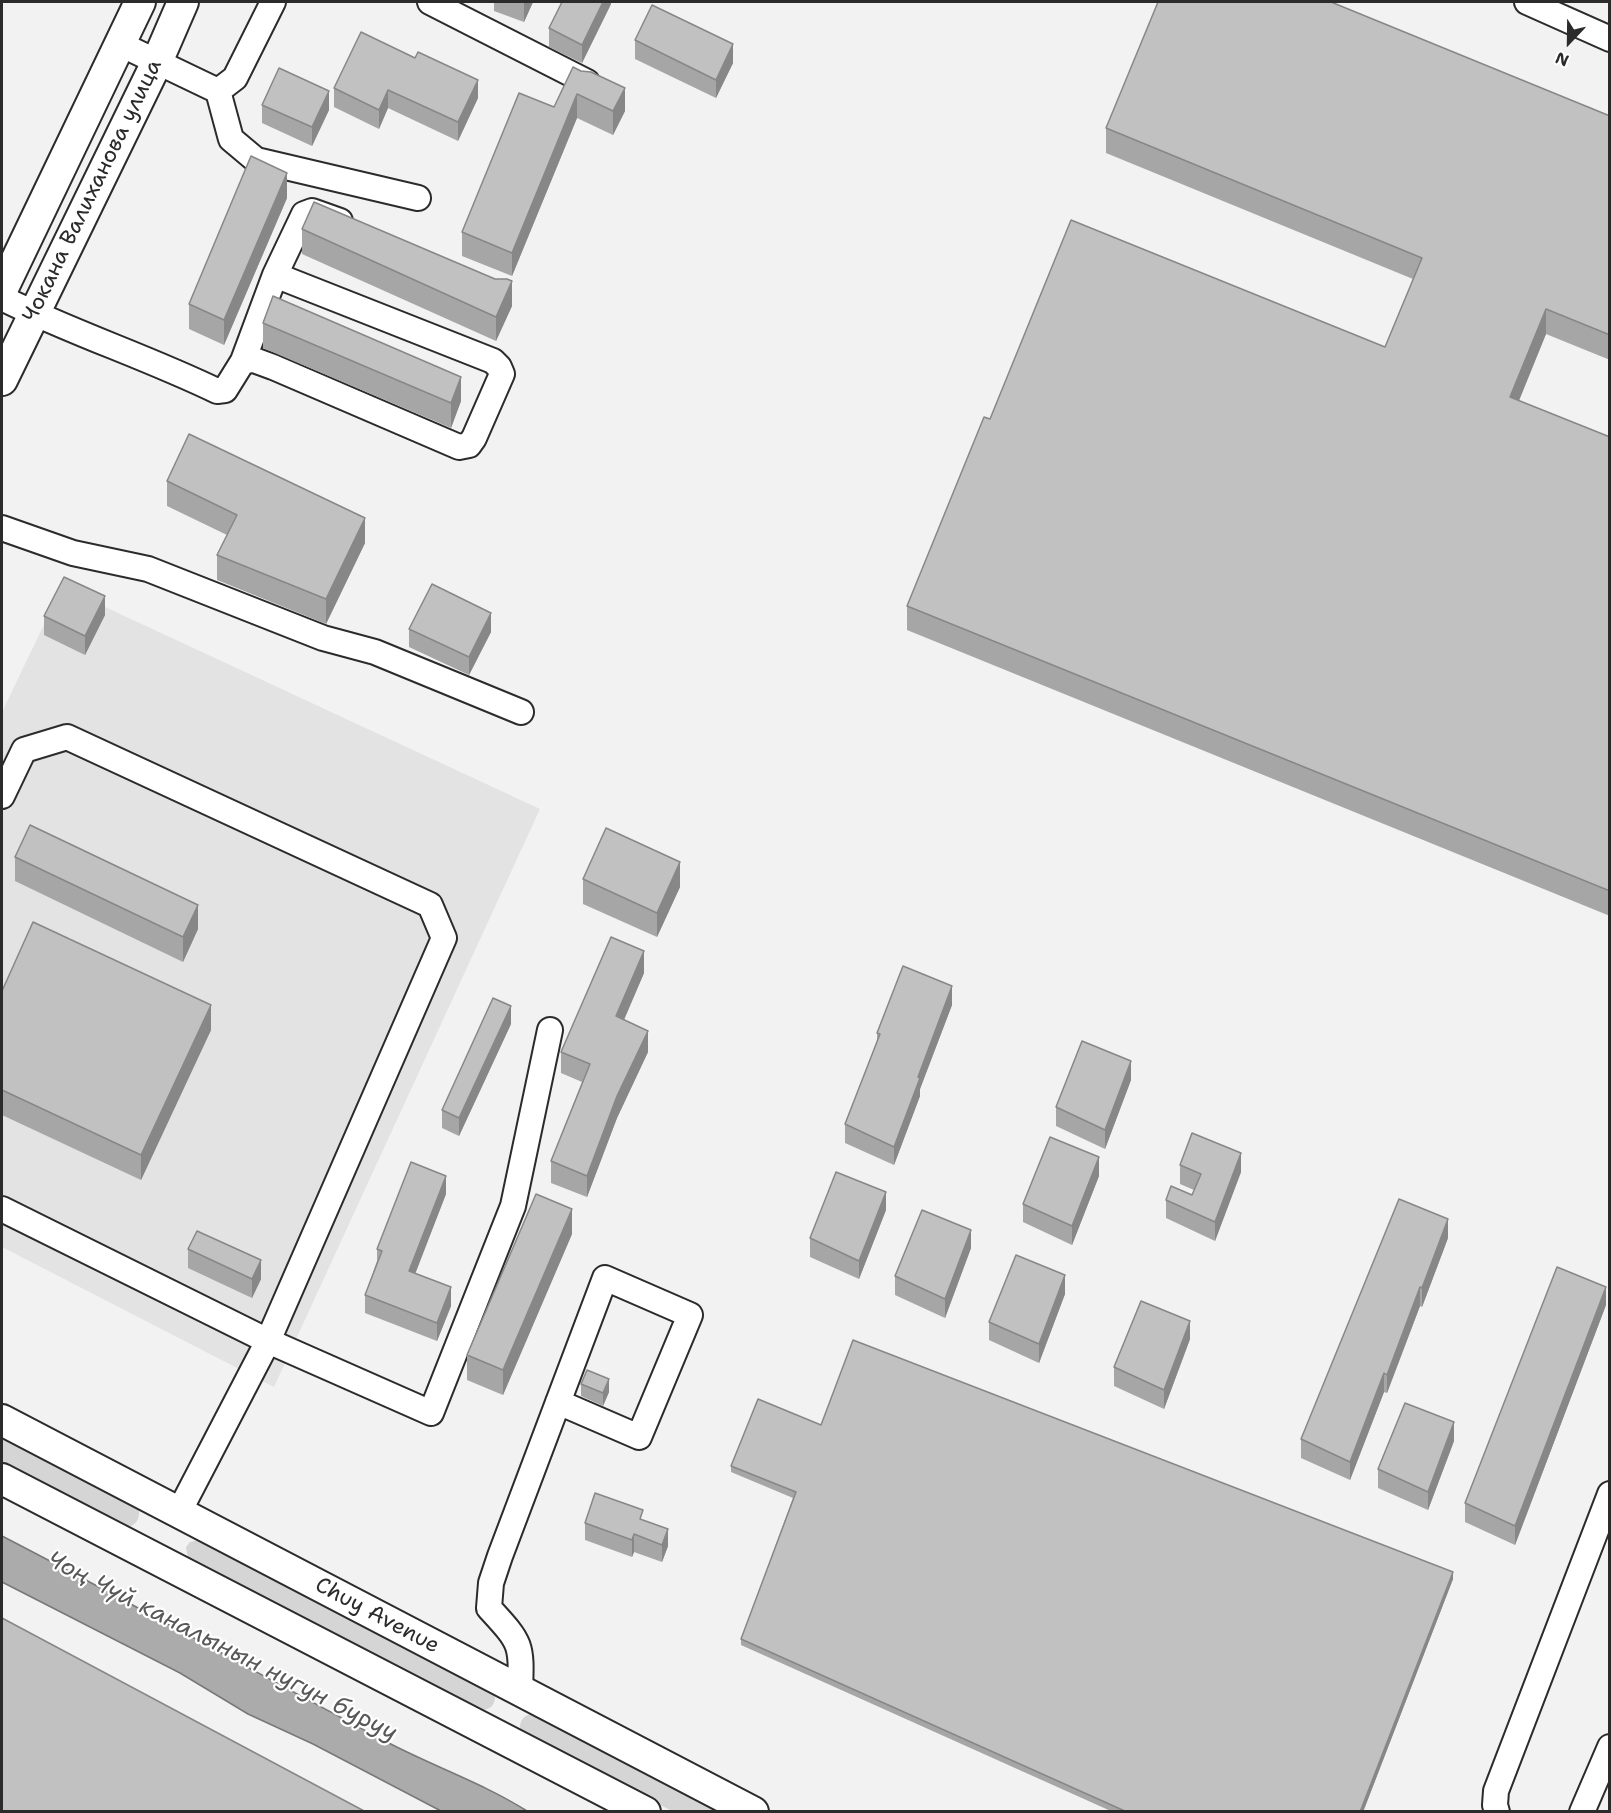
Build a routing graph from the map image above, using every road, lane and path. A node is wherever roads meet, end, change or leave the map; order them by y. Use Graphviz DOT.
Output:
graph roads {
  1 [pos="140,2"];
  2 [pos="183,2"];
  3 [pos="273,2"];
  4 [pos="430,2"];
  5 [pos="1527,2"];
  6 [pos="1610,39"];
  7 [pos="120,44"];
  8 [pos="156,62"];
  9 [pos="587,82"];
  10 [pos="218,91"];
  11 [pos="418,198"];
  12 [pos="364,232"];
  13 [pos="275,275"];
  14 [pos="2,290"];
  15 [pos="2,298"];
  16 [pos="34,314"];
  17 [pos="243,361"];
  18 [pos="2,380"];
  19 [pos="2,528"];
  20 [pos="521,712"];
  21 [pos="2,796"];
  22 [pos="550,1030"];
  23 [pos="2,1209"];
  24 [pos="268,1341"];
  25 [pos="558,1402"];
  26 [pos="2,1420"];
  27 [pos="2,1479"];
  28 [pos="1608,1503"];
  29 [pos="179,1512"];
  30 [pos="156,1557"];
  31 [pos="520,1690"];
  32 [pos="498,1734"];
  33 [pos="1610,1747"];
  34 [pos="645,1812"];
  35 [pos="753,1812"];
  36 [pos="1497,1812"];
  37 [pos="1582,1812"];
  1 -- 7 [label="main road, Чокана Валиханова улица"];
  2 -- 8 [label="main road, Чокана Валиханова улица"];
  3 -- 10 [label="lane"];
  4 -- 9 [label="lane"];
  5 -- 6 [label="lane"];
  7 -- 8 [label="lane"];
  7 -- 14 [label="main road, Чокана Валиханова улица"];
  8 -- 10 [label="lane"];
  8 -- 16 [label="main road, Чокана Валиханова улица"];
  10 -- 11 [label="lane"];
  12 -- 13 [label="lane"];
  13 -- 17 [label="lane"];
  13 -- 17 [label="lane"];
  15 -- 16 [label="lane"];
  16 -- 17 [label="lane"];
  16 -- 18 [label="main road, Чокана Валиханова улица"];
  19 -- 20 [label="lane"];
  21 -- 24 [label="lane"];
  22 -- 24 [label="lane"];
  23 -- 24 [label="lane"];
  24 -- 29 [label="lane"];
  25 -- 25 [label="lane"];
  25 -- 31 [label="lane"];
  26 -- 29 [label="main road, Chuy Avenue"];
  27 -- 30 [label="main road"];
  28 -- 36 [label="lane"];
  29 -- 30 [label="main road"];
  29 -- 31 [label="main road, Chuy Avenue"];
  30 -- 32 [label="main road"];
  31 -- 32 [label="main road"];
  31 -- 35 [label="main road, Chuy Avenue"];
  32 -- 34 [label="main road"];
  33 -- 37 [label="lane"];
}
